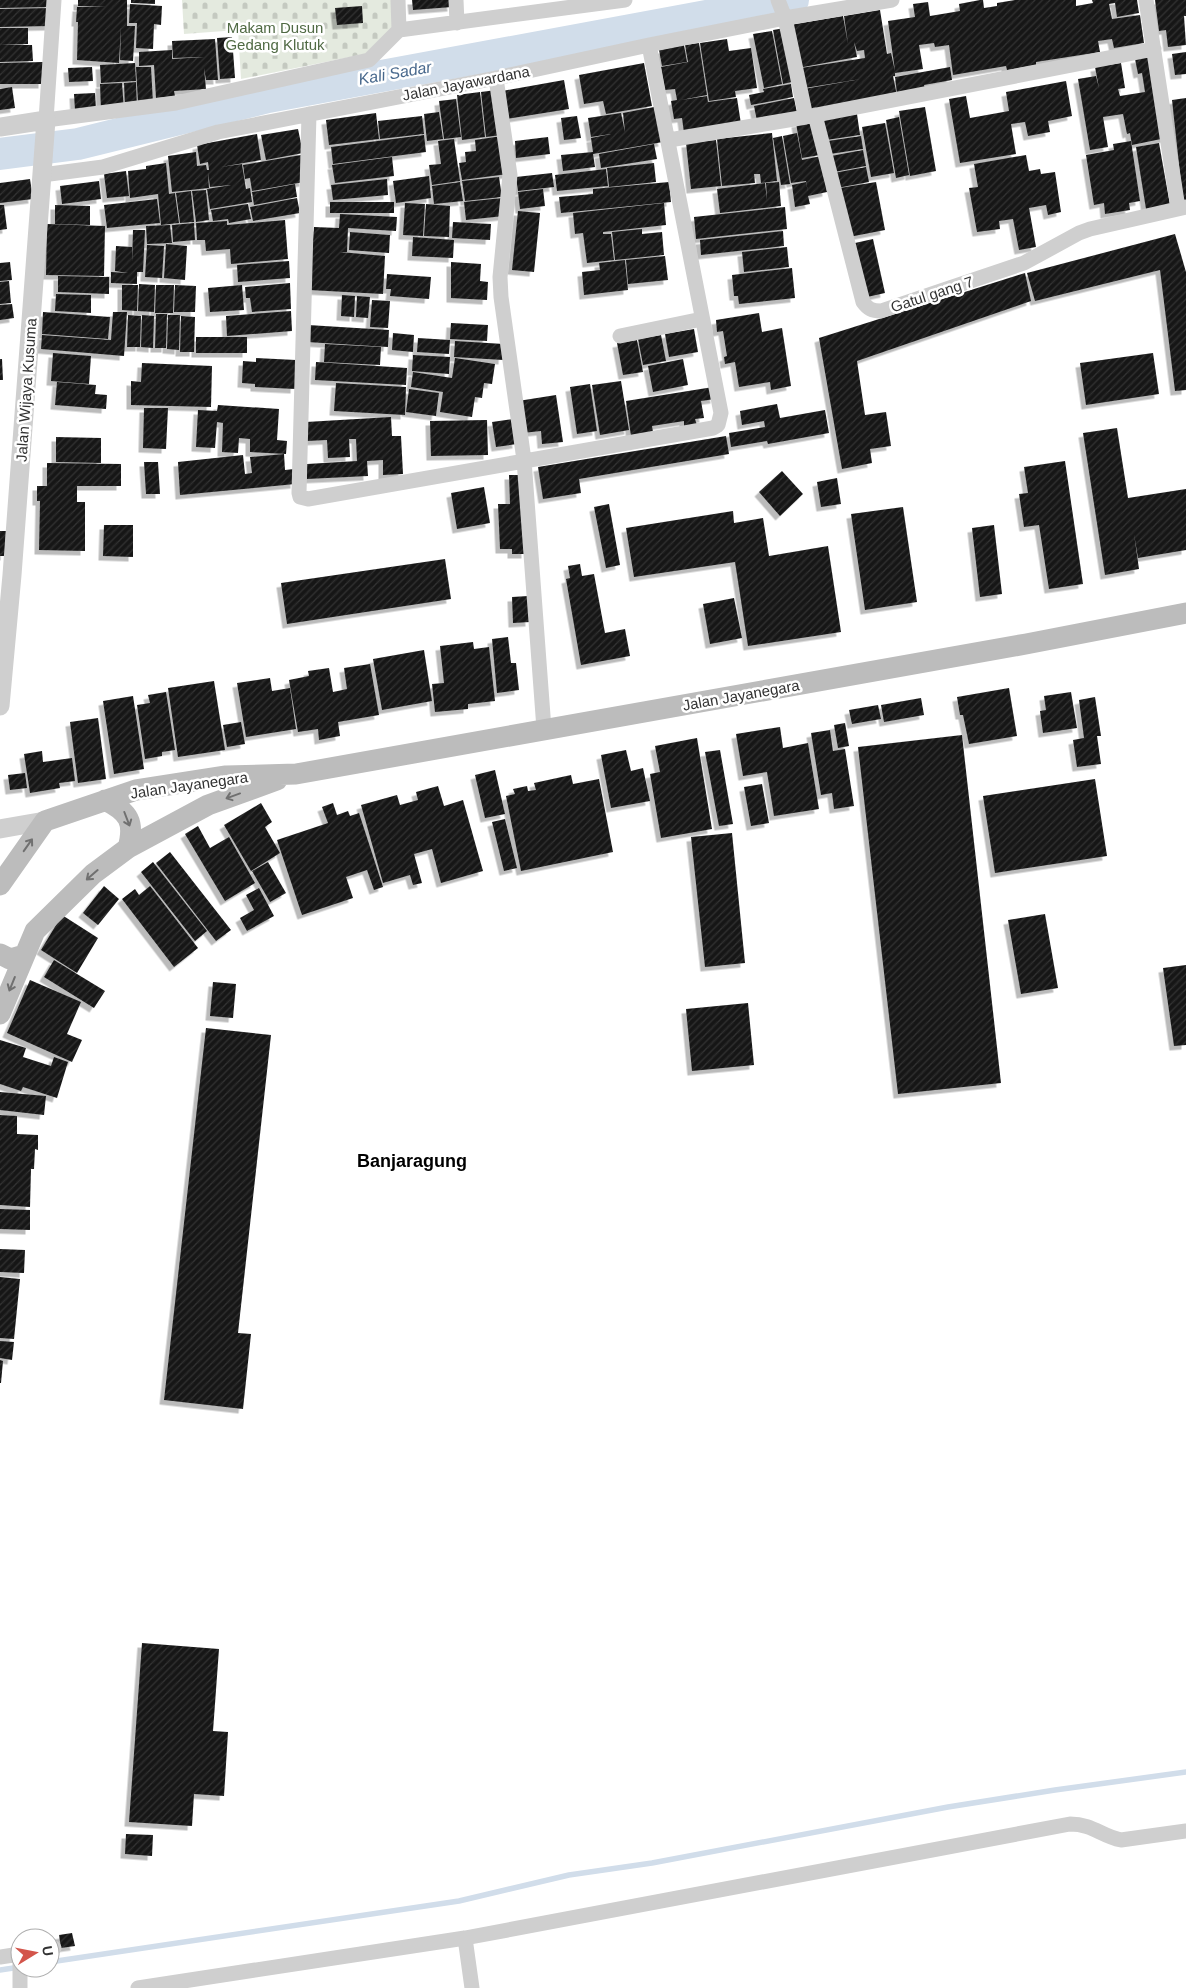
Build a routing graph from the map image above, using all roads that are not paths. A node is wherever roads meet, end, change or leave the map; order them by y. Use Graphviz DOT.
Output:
graph roads {
  1 [pos="54,0"];
  2 [pos="398,0"];
  3 [pos="456,0"];
  4 [pos="625,0"];
  5 [pos="892,0"];
  6 [pos="1146,0"];
  7 [pos="781,9"];
  8 [pos="457,23"];
  9 [pos="400,30"];
  10 [pos="649,45"];
  11 [pos="1154,49"];
  12 [pos="496,78"];
  13 [pos="309,114"];
  14 [pos="811,116"];
  15 [pos="46,124"];
  16 [pos="0,128"];
  17 [pos="669,140"];
  18 [pos="42,175"];
  19 [pos="1182,207"];
  20 [pos="702,319"];
  21 [pos="620,336"];
  22 [pos="524,460"];
  23 [pos="6,575"];
  24 [pos="1186,613"];
  25 [pos="0,706"];
  26 [pos="544,729"];
  27 [pos="296,774"];
  28 [pos="105,800"];
  29 [pos="45,821"];
  30 [pos="0,829"];
  31 [pos="128,848"];
  32 [pos="0,884"];
  33 [pos="0,954"];
  34 [pos="24,955"];
  35 [pos="0,1014"];
  36 [pos="1186,1831"];
  37 [pos="465,1938"];
  38 [pos="138,1988"];
  39 [pos="472,1988"];
  1 -- 15 [label="street"];
  2 -- 9 [label="street"];
  3 -- 8 [label="street"];
  4 -- 8 [label="street"];
  5 -- 7 [label="street, Jalan Jayawardana"];
  6 -- 11 [label="street"];
  7 -- 10 [label="street, Jalan Jayawardana"];
  7 -- 14 [label="street"];
  8 -- 9 [label="street"];
  9 -- 15 [label="street"];
  10 -- 12 [label="street, Jalan Jayawardana"];
  10 -- 17 [label="street"];
  11 -- 14 [label="street"];
  11 -- 19 [label="street"];
  12 -- 13 [label="street, Jalan Jayawardana"];
  12 -- 22 [label="street"];
  13 -- 18 [label="street, Jalan Jayawardana"];
  13 -- 22 [label="street"];
  14 -- 17 [label="street"];
  14 -- 19 [label="street, Gatul gang 7"];
  15 -- 16 [label="street"];
  15 -- 18 [label="street, Jalan Wijaya Kusuma"];
  17 -- 20 [label="street"];
  18 -- 23 [label="street, Jalan Wijaya Kusuma"];
  20 -- 21 [label="street"];
  20 -- 22 [label="street"];
  22 -- 26 [label="street"];
  23 -- 25 [label="street, Jalan Wijaya Kusuma"];
  24 -- 26 [label="main road, Jalan Jayanegara"];
  26 -- 27 [label="main road, Jalan Jayanegara"];
  27 -- 28 [label="main road, Jalan Jayanegara"];
  27 -- 31 [label="main road, Jalan Jayanegara, one-way"];
  28 -- 29 [label="main road, Jalan Jayanegara"];
  28 -- 31 [label="main road, one-way"];
  29 -- 30 [label="street"];
  32 -- 29 [label="main road, one-way"];
  31 -- 34 [label="main road, Jalan Jayanegara, one-way"];
  33 -- 34 [label="main road"];
  34 -- 35 [label="main road, Jalan Jayanegara, one-way"];
  36 -- 37 [label="street"];
  37 -- 38 [label="street"];
  37 -- 39 [label="street"];
}
